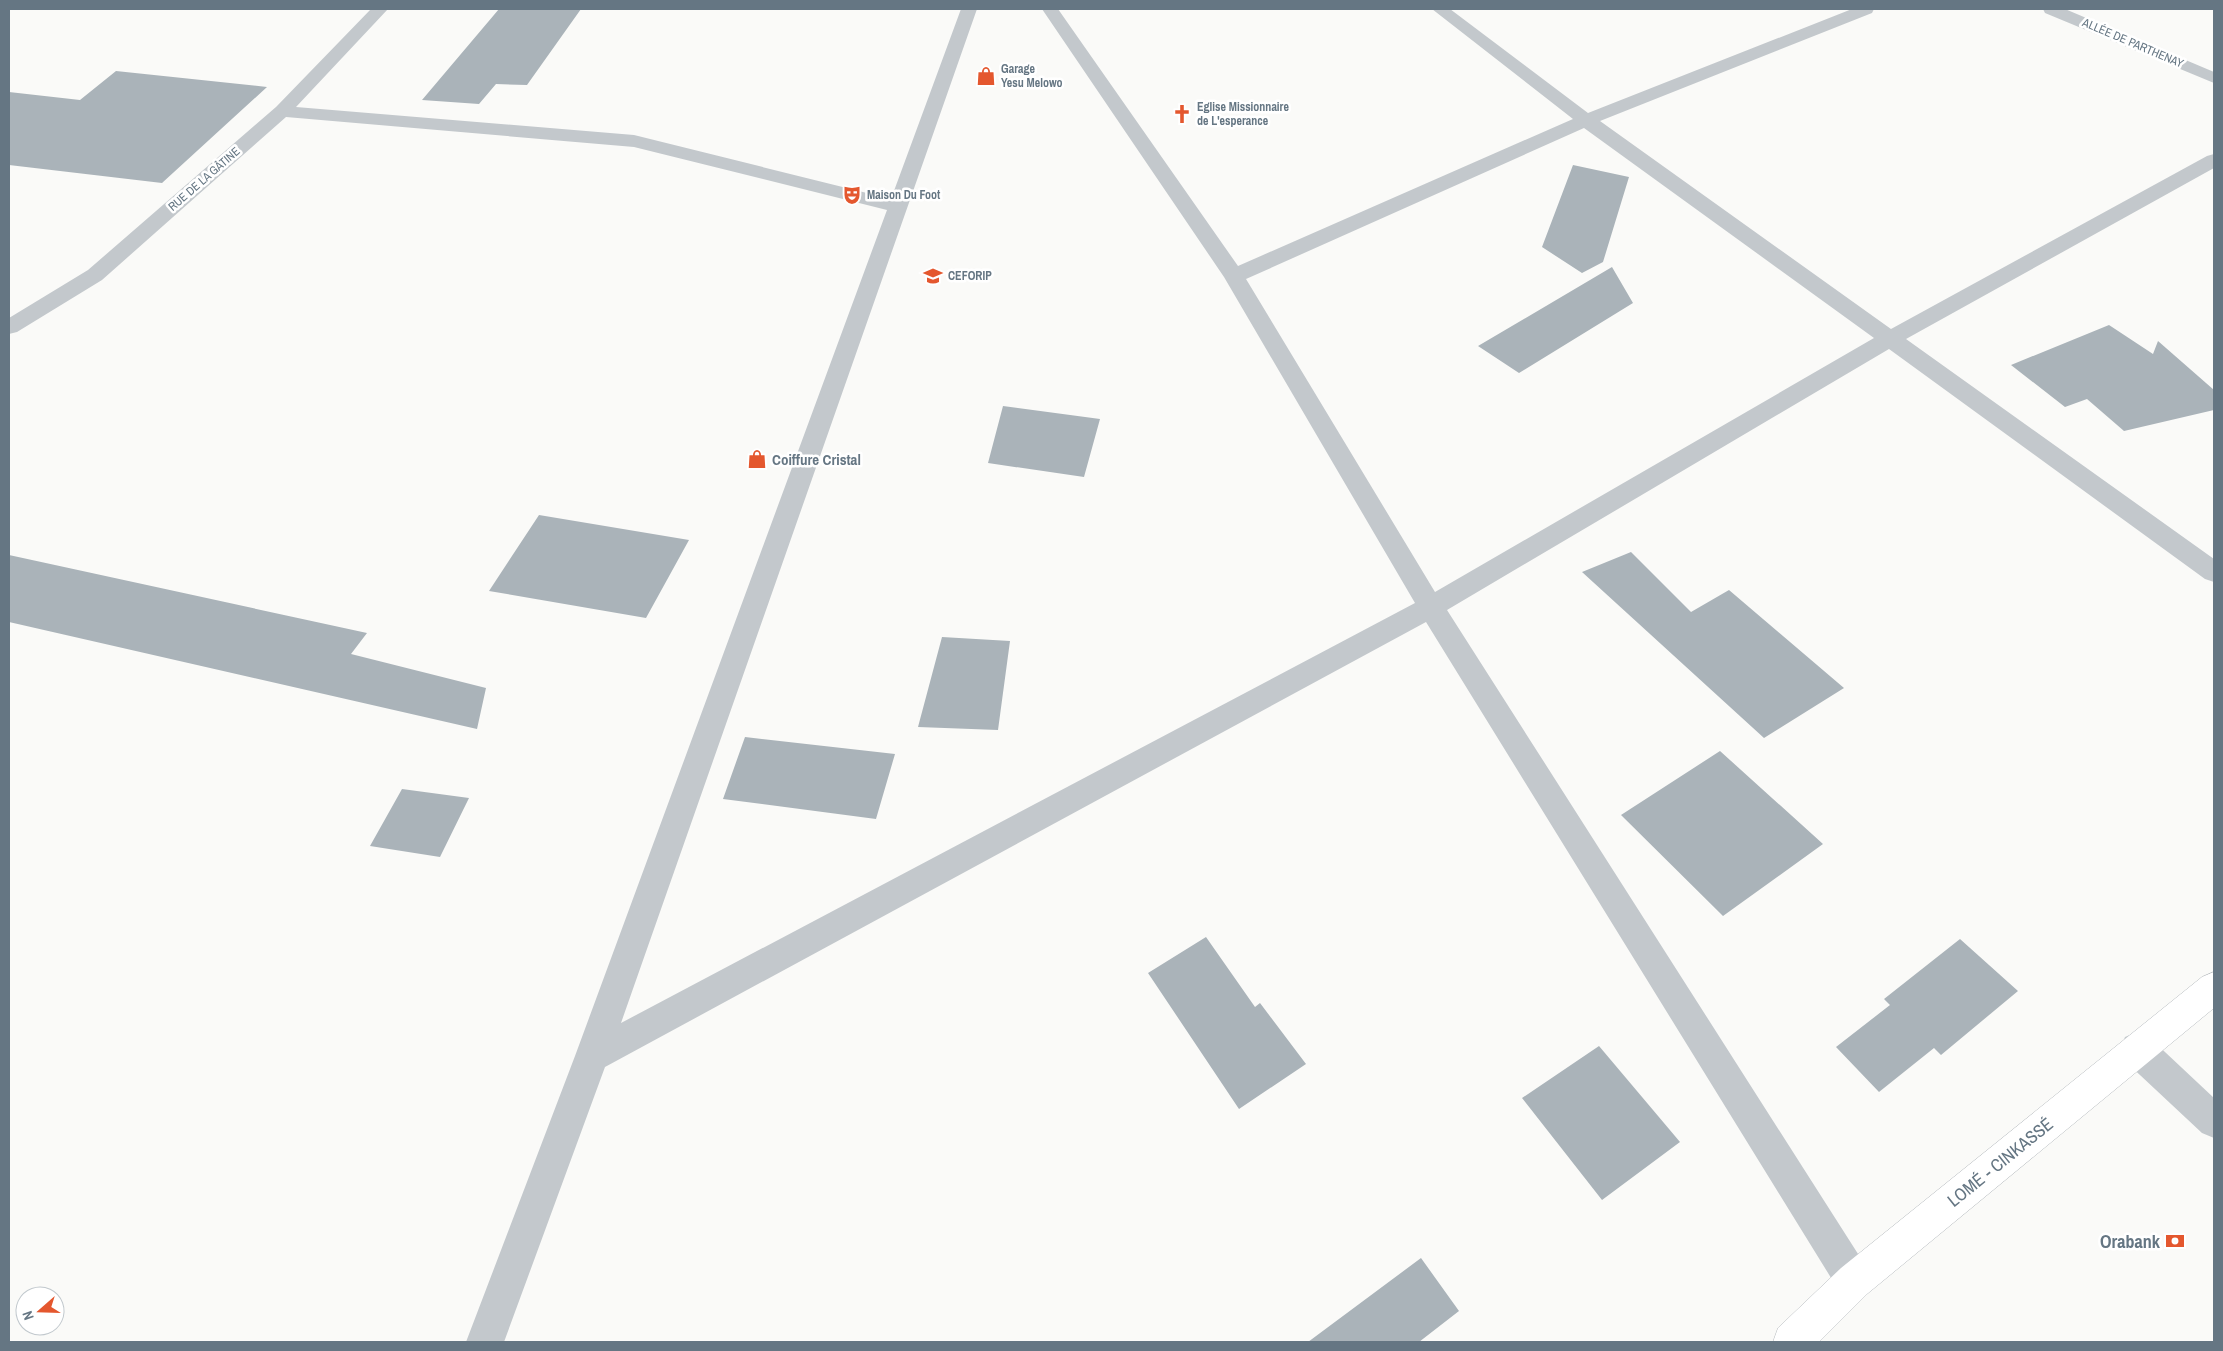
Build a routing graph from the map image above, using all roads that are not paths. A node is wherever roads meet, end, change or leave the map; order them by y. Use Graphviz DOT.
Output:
graph roads {
  1 [pos="380,9"];
  2 [pos="969,9"];
  3 [pos="1050,9"];
  4 [pos="1440,9"];
  5 [pos="1866,9"];
  6 [pos="2051,9"];
  7 [pos="2214,78"];
  8 [pos="282,111"];
  9 [pos="1586,120"];
  10 [pos="2214,160"];
  11 [pos="898,207"];
  12 [pos="1234,276"];
  13 [pos="9,327"];
  14 [pos="1888,340"];
  15 [pos="2214,572"];
  16 [pos="1431,607"];
  17 [pos="2214,988"];
  18 [pos="2137,1049"];
  19 [pos="592,1056"];
  20 [pos="2214,1121"];
  21 [pos="1854,1282"];
  22 [pos="485,1342"];
  23 [pos="1792,1342"];
  1 -- 8 [label="street, RUE DE LA GÂTINE"];
  2 -- 11 [label="street"];
  3 -- 12 [label="street"];
  4 -- 9 [label="street"];
  5 -- 9 [label="street"];
  6 -- 7 [label="street, ALLÉE DE PARTHENAY"];
  8 -- 11 [label="street"];
  8 -- 13 [label="street, RUE DE LA GÂTINE"];
  9 -- 12 [label="street"];
  9 -- 14 [label="street"];
  10 -- 14 [label="street"];
  11 -- 19 [label="street"];
  12 -- 16 [label="street"];
  14 -- 15 [label="street"];
  14 -- 16 [label="street"];
  16 -- 19 [label="street"];
  16 -- 21 [label="street"];
  17 -- 18 [label="highway, LOMÉ - CINKASSÉ"];
  18 -- 20 [label="street"];
  18 -- 21 [label="highway, LOMÉ - CINKASSÉ"];
  19 -- 22 [label="street"];
  21 -- 23 [label="highway, LOMÉ - CINKASSÉ"];
}
